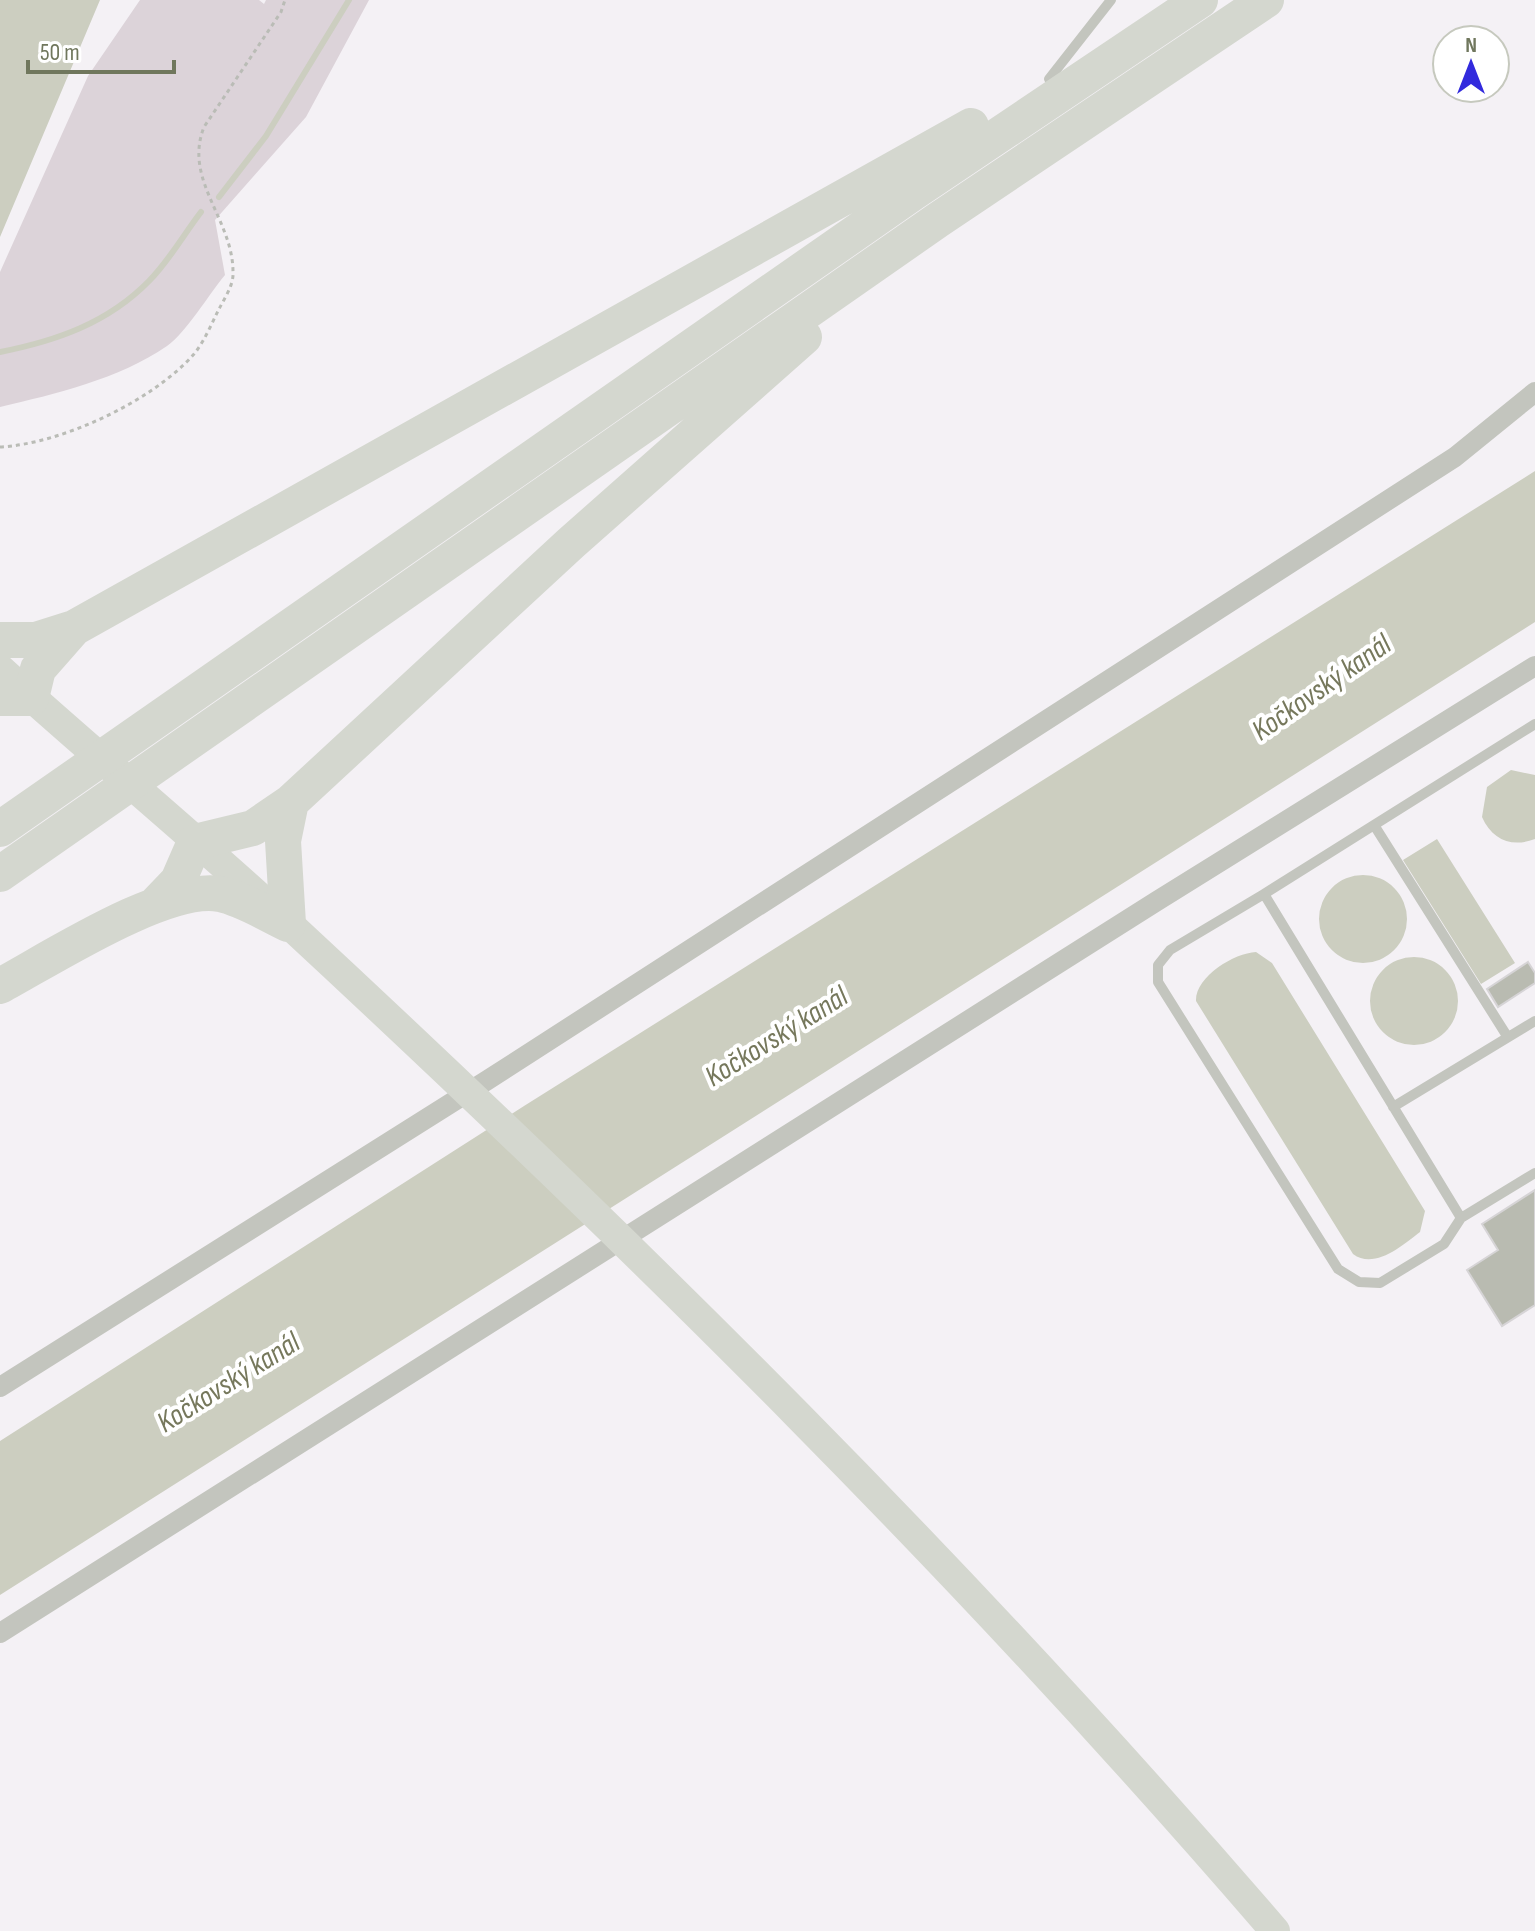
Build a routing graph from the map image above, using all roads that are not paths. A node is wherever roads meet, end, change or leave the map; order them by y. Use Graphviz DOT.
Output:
graph roads {
  1 [pos="1111,0"];
  2 [pos="1200,0"];
  3 [pos="1266,0"];
  4 [pos="1106,63"];
  5 [pos="1049,79"];
  6 [pos="938,220"];
  7 [pos="1535,392"];
  8 [pos="74,628"];
  9 [pos="0,640"];
  10 [pos="1535,666"];
  11 [pos="0,669"];
  12 [pos="25,702"];
  13 [pos="1535,724"];
  14 [pos="291,802"];
  15 [pos="1374,825"];
  16 [pos="0,829"];
  17 [pos="189,836"];
  18 [pos="0,874"];
  19 [pos="1264,894"];
  20 [pos="155,905"];
  21 [pos="288,924"];
  22 [pos="0,986"];
  23 [pos="1535,1021"];
  24 [pos="1507,1036"];
  25 [pos="1393,1107"];
  26 [pos="1535,1173"];
  27 [pos="1461,1218"];
  28 [pos="0,1387"];
  29 [pos="0,1633"];
  30 [pos="1275,1931"];
  1 -- 5 [label="lane"];
  2 -- 4 [label="highway"];
  3 -- 6 [label="highway"];
  4 -- 5 [label="highway"];
  4 -- 16 [label="highway"];
  5 -- 8 [label="highway"];
  6 -- 14 [label="highway"];
  6 -- 18 [label="highway"];
  7 -- 28 [label="street"];
  8 -- 9 [label="highway"];
  8 -- 12 [label="highway"];
  10 -- 29 [label="street"];
  11 -- 12 [label="main road"];
  12 -- 17 [label="main road"];
  13 -- 15 [label="lane"];
  14 -- 17 [label="highway"];
  14 -- 21 [label="highway"];
  15 -- 19 [label="lane"];
  15 -- 24 [label="lane"];
  17 -- 20 [label="highway"];
  17 -- 21 [label="main road"];
  19 -- 25 [label="lane"];
  19 -- 27 [label="lane"];
  20 -- 21 [label="highway"];
  20 -- 22 [label="highway"];
  21 -- 30 [label="main road"];
  23 -- 24 [label="lane"];
  24 -- 25 [label="lane"];
  25 -- 27 [label="lane"];
  26 -- 27 [label="lane"];
}
